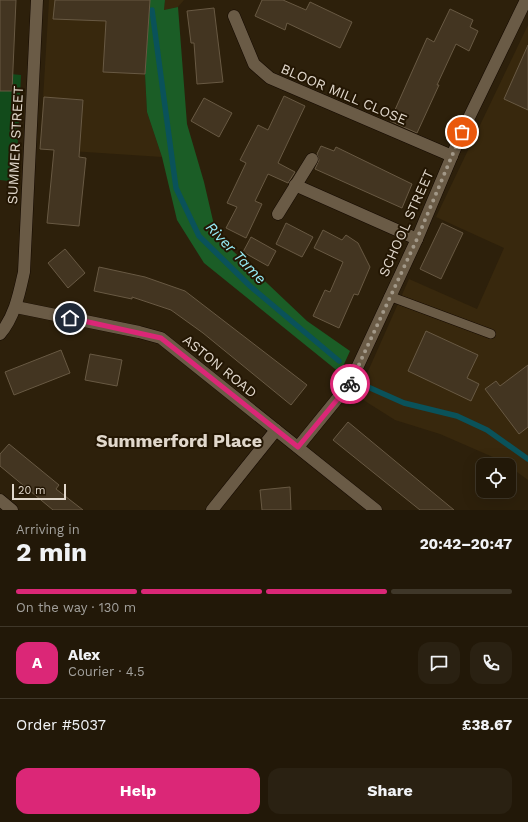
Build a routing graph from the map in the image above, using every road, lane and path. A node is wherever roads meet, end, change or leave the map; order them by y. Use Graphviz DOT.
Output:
graph roads {
  1 [pos="37,0"];
  2 [pos="526,0"];
  3 [pos="234,16"];
  4 [pos="452,156"];
  5 [pos="312,159"];
  6 [pos="295,185"];
  7 [pos="278,214"];
  8 [pos="417,239"];
  9 [pos="389,296"];
  10 [pos="16,307"];
  11 [pos="0,334"];
  12 [pos="491,334"];
  13 [pos="276,430"];
  14 [pos="298,447"];
  15 [pos="0,500"];
  16 [pos="12,510"];
  17 [pos="212,510"];
  18 [pos="376,510"];
  1 -- 10 [label="street, SUMMER STREET"];
  2 -- 4 [label="street, SCHOOL STREET"];
  3 -- 4 [label="street, BLOOR MILL CLOSE"];
  4 -- 8 [label="street, SCHOOL STREET"];
  5 -- 6 [label="street"];
  6 -- 7 [label="street"];
  6 -- 8 [label="street"];
  8 -- 9 [label="street, SCHOOL STREET"];
  9 -- 12 [label="lane"];
  9 -- 14 [label="street, SCHOOL STREET"];
  10 -- 11 [label="street, SUMMER STREET"];
  10 -- 13 [label="street, ASTON ROAD"];
  13 -- 14 [label="street, ASTON ROAD"];
  13 -- 17 [label="street"];
  14 -- 18 [label="street, ASTON ROAD"];
  15 -- 16 [label="street"];
}
